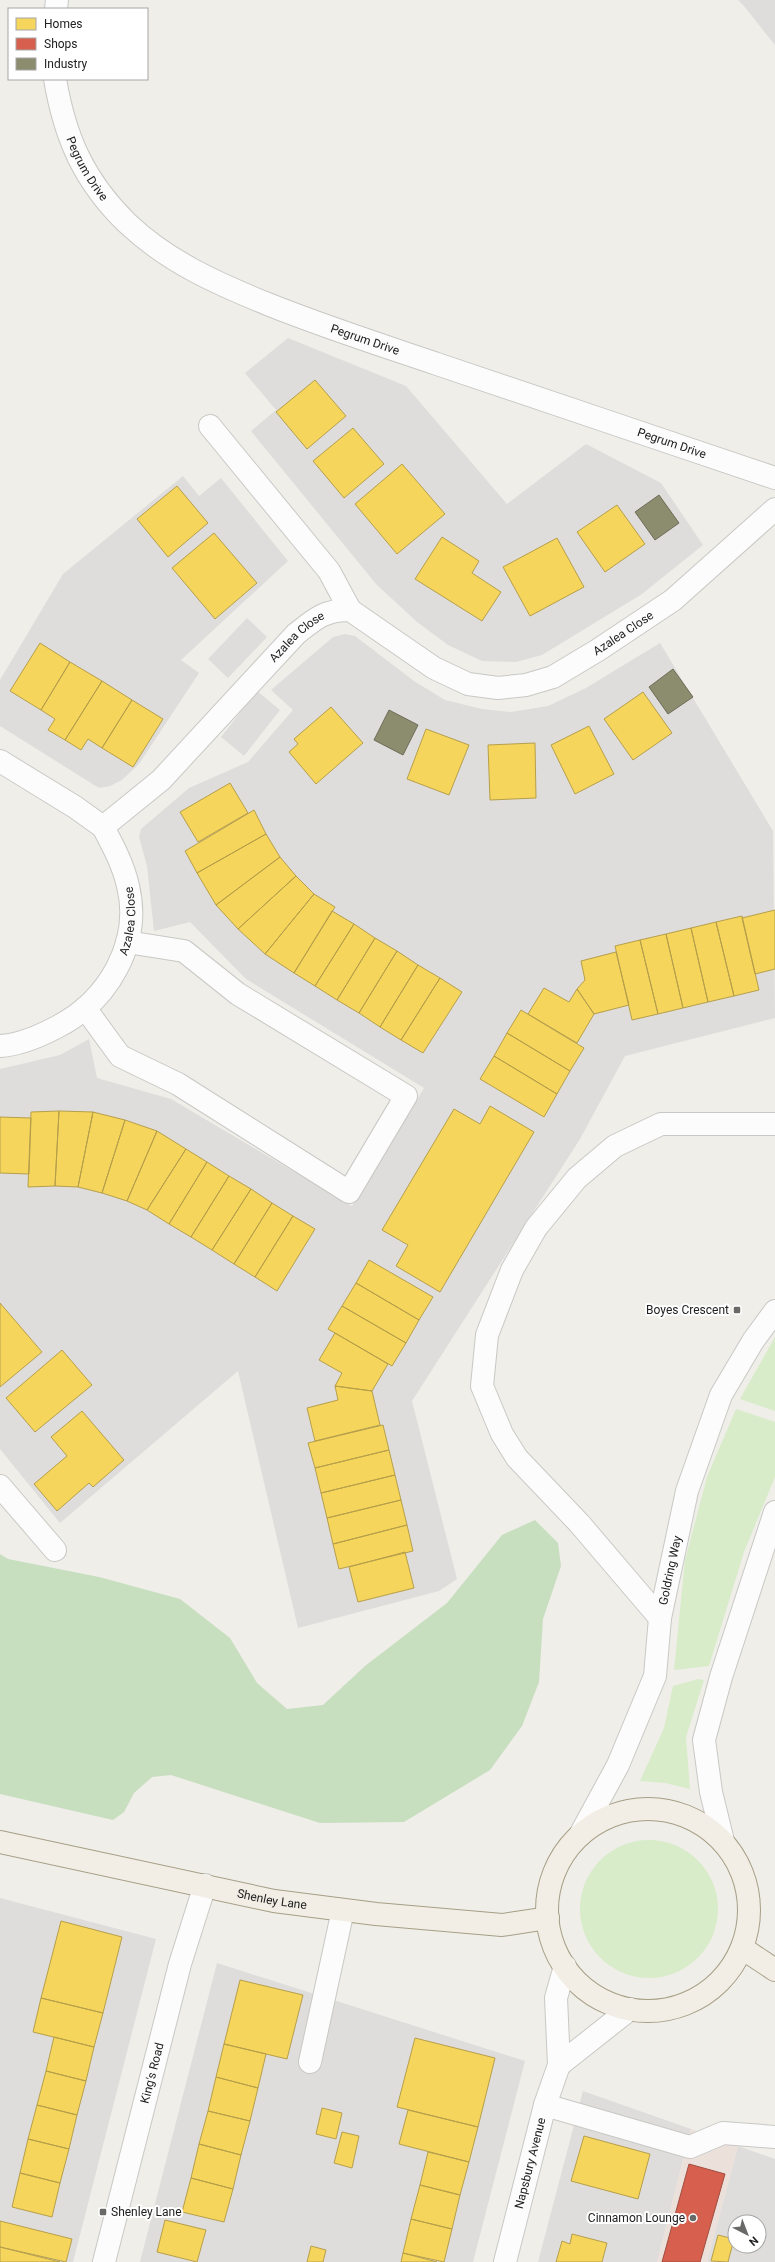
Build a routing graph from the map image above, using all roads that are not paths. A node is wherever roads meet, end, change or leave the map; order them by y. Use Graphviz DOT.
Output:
graph roads {
  1 [pos="55,80"];
  2 [pos="210,426"];
  3 [pos="775,478"];
  4 [pos="775,509"];
  5 [pos="350,610"];
  6 [pos="0,761"];
  7 [pos="103,827"];
  8 [pos="127,942"];
  9 [pos="85,1008"];
  10 [pos="0,1046"];
  11 [pos="775,1124"];
  12 [pos="775,1311"];
  13 [pos="0,1486"];
  14 [pos="775,1512"];
  15 [pos="55,1550"];
  16 [pos="660,1618"];
  17 [pos="580,1835"];
  18 [pos="723,1841"];
  19 [pos="0,1842"];
  20 [pos="205,1885"];
  21 [pos="343,1910"];
  22 [pos="548,1918"];
  23 [pos="742,1948"];
  24 [pos="565,1966"];
  25 [pos="775,1970"];
  26 [pos="630,2009"];
  27 [pos="310,2062"];
  28 [pos="559,2065"];
  29 [pos="546,2105"];
  30 [pos="775,2137"];
  31 [pos="104,2262"];
  32 [pos="505,2262"];
  1 -- 3 [label="street, Pegrum Drive"];
  2 -- 5 [label="street"];
  4 -- 5 [label="street, Azalea Close"];
  5 -- 7 [label="street, Azalea Close"];
  6 -- 7 [label="street"];
  7 -- 8 [label="street, Azalea Close"];
  8 -- 9 [label="street, Azalea Close"];
  8 -- 9 [label="street"];
  9 -- 10 [label="street, Azalea Close"];
  11 -- 16 [label="street"];
  12 -- 16 [label="street, Goldring Way"];
  13 -- 15 [label="street"];
  14 -- 18 [label="street"];
  16 -- 17 [label="street, Goldring Way"];
  17 -- 18 [label="main road"];
  17 -- 22 [label="main road"];
  18 -- 23 [label="main road"];
  19 -- 20 [label="main road, Shenley Lane"];
  20 -- 21 [label="main road, Shenley Lane"];
  20 -- 31 [label="street, King's Road"];
  21 -- 22 [label="main road, Shenley Lane"];
  21 -- 27 [label="street"];
  22 -- 24 [label="main road"];
  23 -- 25 [label="main road"];
  23 -- 26 [label="main road"];
  24 -- 26 [label="main road"];
  24 -- 28 [label="street, Napsbury Avenue"];
  26 -- 28 [label="street"];
  28 -- 29 [label="street, Napsbury Avenue"];
  29 -- 30 [label="street"];
  29 -- 32 [label="street, Napsbury Avenue"];
}
